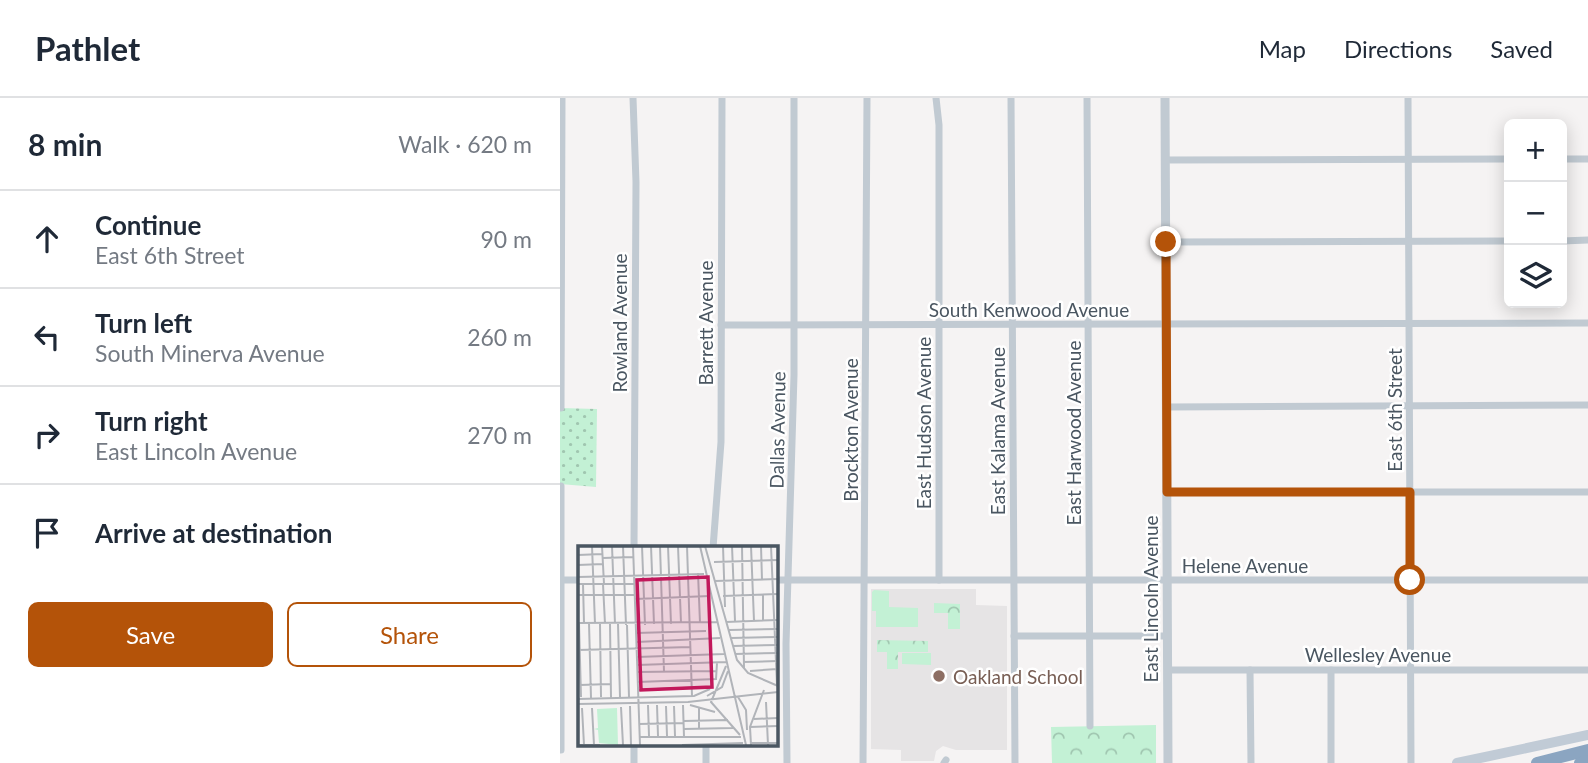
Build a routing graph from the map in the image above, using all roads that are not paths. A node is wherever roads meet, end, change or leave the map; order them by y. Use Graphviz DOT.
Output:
graph roads {
  1 [pos="562,98"];
  2 [pos="633,98"];
  3 [pos="722,98"];
  4 [pos="794,98"];
  5 [pos="867,98"];
  6 [pos="936,98"];
  7 [pos="1012,98"];
  8 [pos="1087,98"];
  9 [pos="1165,98"];
  10 [pos="1408,98"];
  11 [pos="1408,159"];
  12 [pos="1504,159"];
  13 [pos="1567,159"];
  14 [pos="1588,159"];
  15 [pos="1165,160"];
  16 [pos="1588,240"];
  17 [pos="1409,241"];
  18 [pos="1504,241"];
  19 [pos="1567,241"];
  20 [pos="1166,242"];
  21 [pos="561,314"];
  22 [pos="1588,323"];
  23 [pos="1088,324"];
  24 [pos="1409,324"];
  25 [pos="721,325"];
  26 [pos="794,325"];
  27 [pos="867,325"];
  28 [pos="939,325"];
  29 [pos="1013,325"];
  30 [pos="1166,325"];
  31 [pos="1588,405"];
  32 [pos="1410,406"];
  33 [pos="1166,407"];
  34 [pos="561,408"];
  35 [pos="561,486"];
  36 [pos="1167,492"];
  37 [pos="1410,492"];
  38 [pos="1588,492"];
  39 [pos="634,546"];
  40 [pos="713,546"];
  41 [pos="561,580"];
  42 [pos="777,580"];
  43 [pos="788,580"];
  44 [pos="864,580"];
  45 [pos="939,580"];
  46 [pos="1014,580"];
  47 [pos="1090,580"];
  48 [pos="1167,580"];
  49 [pos="1410,580"];
  50 [pos="1588,580"];
  51 [pos="1014,636"];
  52 [pos="1090,636"];
  53 [pos="1167,636"];
  54 [pos="1168,670"];
  55 [pos="1250,670"];
  56 [pos="1331,670"];
  57 [pos="1411,670"];
  58 [pos="1588,670"];
  59 [pos="1090,726"];
  60 [pos="560,727"];
  61 [pos="1588,735"];
  62 [pos="561,750"];
  63 [pos="1588,750"];
  64 [pos="1588,761"];
  65 [pos="787,763"];
  66 [pos="863,763"];
  67 [pos="1015,763"];
  68 [pos="1168,763"];
  69 [pos="1251,763"];
  70 [pos="1331,763"];
  71 [pos="1412,763"];
  72 [pos="1457,763"];
  73 [pos="1537,763"];
  74 [pos="1580,763"];
  1 -- 21 [label="street"];
  2 -- 39 [label="street, Rowland Avenue"];
  3 -- 25 [label="street, Barrett Avenue"];
  4 -- 26 [label="street, Dallas Avenue"];
  5 -- 27 [label="street, Brockton Avenue"];
  6 -- 28 [label="street, East Hudson Avenue"];
  7 -- 29 [label="street, East Kalama Avenue"];
  8 -- 23 [label="street, East Harwood Avenue"];
  9 -- 15 [label="street, East Lincoln Avenue"];
  10 -- 11 [label="street, East 6th Street"];
  11 -- 12 [label="street"];
  11 -- 15 [label="street"];
  11 -- 17 [label="street, East 6th Street"];
  13 -- 14 [label="street"];
  15 -- 20 [label="street, East Lincoln Avenue"];
  16 -- 19 [label="street"];
  17 -- 18 [label="street"];
  17 -- 20 [label="street"];
  17 -- 24 [label="street, East 6th Street"];
  20 -- 30 [label="street, East Lincoln Avenue"];
  21 -- 34 [label="street"];
  22 -- 24 [label="street, South Kenwood Avenue"];
  23 -- 29 [label="street, South Kenwood Avenue"];
  23 -- 30 [label="street, South Kenwood Avenue"];
  23 -- 47 [label="street, East Harwood Avenue"];
  24 -- 30 [label="street, South Kenwood Avenue"];
  24 -- 32 [label="street, East 6th Street"];
  25 -- 26 [label="street, South Kenwood Avenue"];
  25 -- 40 [label="street, Barrett Avenue"];
  26 -- 27 [label="street, South Kenwood Avenue"];
  26 -- 43 [label="street, Dallas Avenue"];
  27 -- 28 [label="street, South Kenwood Avenue"];
  27 -- 44 [label="street, Brockton Avenue"];
  28 -- 29 [label="street, South Kenwood Avenue"];
  28 -- 45 [label="street, East Hudson Avenue"];
  29 -- 46 [label="street, East Kalama Avenue"];
  30 -- 33 [label="street, East Lincoln Avenue"];
  31 -- 32 [label="street"];
  32 -- 33 [label="street"];
  32 -- 37 [label="street, East 6th Street"];
  33 -- 36 [label="street, East Lincoln Avenue"];
  35 -- 41 [label="street"];
  36 -- 37 [label="street"];
  36 -- 48 [label="street, East Lincoln Avenue"];
  37 -- 38 [label="street"];
  37 -- 49 [label="street, East 6th Street"];
  41 -- 60 [label="street"];
  42 -- 43 [label="street, Helene Avenue"];
  43 -- 44 [label="street, Helene Avenue"];
  43 -- 65 [label="street, Dallas Avenue"];
  44 -- 45 [label="street, Helene Avenue"];
  44 -- 66 [label="street, Brockton Avenue"];
  45 -- 46 [label="street, Helene Avenue"];
  46 -- 47 [label="street, Helene Avenue"];
  46 -- 51 [label="street, East Kalama Avenue"];
  47 -- 48 [label="street, Helene Avenue"];
  47 -- 52 [label="street, East Harwood Avenue"];
  48 -- 49 [label="street, Helene Avenue"];
  48 -- 53 [label="street, East Lincoln Avenue"];
  49 -- 50 [label="street, Helene Avenue"];
  49 -- 57 [label="street, East 6th Street"];
  51 -- 52 [label="street"];
  51 -- 67 [label="street, East Kalama Avenue"];
  52 -- 53 [label="street"];
  52 -- 59 [label="street, East Harwood Avenue"];
  53 -- 54 [label="street, East Lincoln Avenue"];
  54 -- 55 [label="street, Wellesley Avenue"];
  54 -- 68 [label="street, East Lincoln Avenue"];
  55 -- 56 [label="street, Wellesley Avenue"];
  55 -- 69 [label="street"];
  56 -- 57 [label="street, Wellesley Avenue"];
  56 -- 70 [label="street"];
  57 -- 58 [label="street, Wellesley Avenue"];
  57 -- 71 [label="street, East 6th Street"];
  60 -- 62 [label="street"];
  61 -- 72 [label="main road"];
  63 -- 73 [label="highway"];
  64 -- 74 [label="highway"];
}
